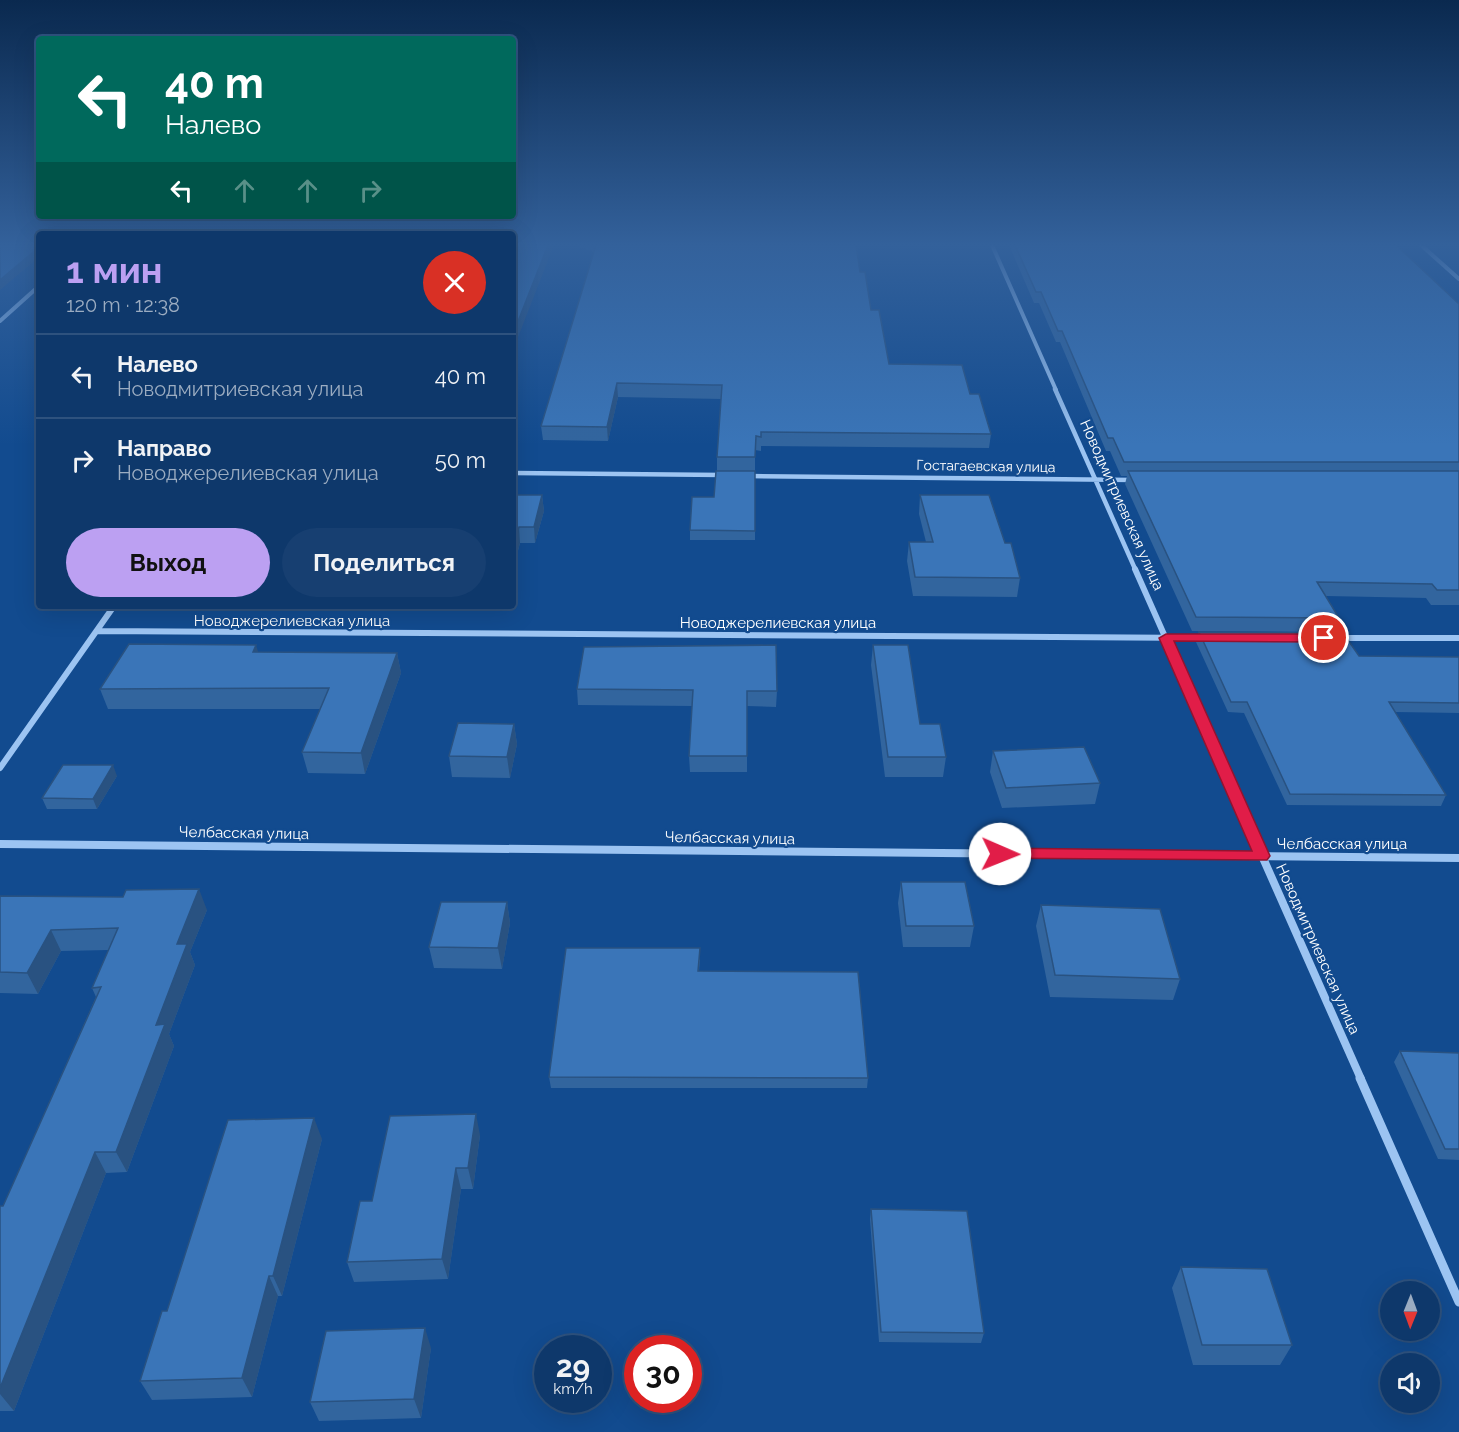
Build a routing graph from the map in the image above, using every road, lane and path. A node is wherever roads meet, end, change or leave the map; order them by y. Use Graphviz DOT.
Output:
graph roads {
  1 [pos="1022,312"];
  2 [pos="516,473"];
  3 [pos="727,475"];
  4 [pos="739,475"];
  5 [pos="1096,480"];
  6 [pos="1143,480"];
  7 [pos="112,609"];
  8 [pos="97,632"];
  9 [pos="1166,638"];
  10 [pos="1212,638"];
  11 [pos="1330,638"];
  12 [pos="1459,638"];
  13 [pos="0,768"];
  14 [pos="0,844"];
  15 [pos="1262,856"];
  16 [pos="1459,858"];
  17 [pos="1459,1302"];
  1 -- 5 [label="street, Новодмитриевская улица"];
  2 -- 3 [label="street"];
  4 -- 5 [label="street, Гостагаевская улица"];
  5 -- 6 [label="street, Гостагаевская улица"];
  5 -- 9 [label="street, Новодмитриевская улица"];
  7 -- 8 [label="street"];
  8 -- 9 [label="street, Новоджерелиевская улица"];
  8 -- 13 [label="street"];
  9 -- 10 [label="street, Новоджерелиевская улица"];
  9 -- 15 [label="street, Новодмитриевская улица"];
  11 -- 12 [label="street"];
  14 -- 15 [label="street, Челбасская улица"];
  15 -- 16 [label="street, Челбасская улица"];
  15 -- 17 [label="street, Новодмитриевская улица"];
}
